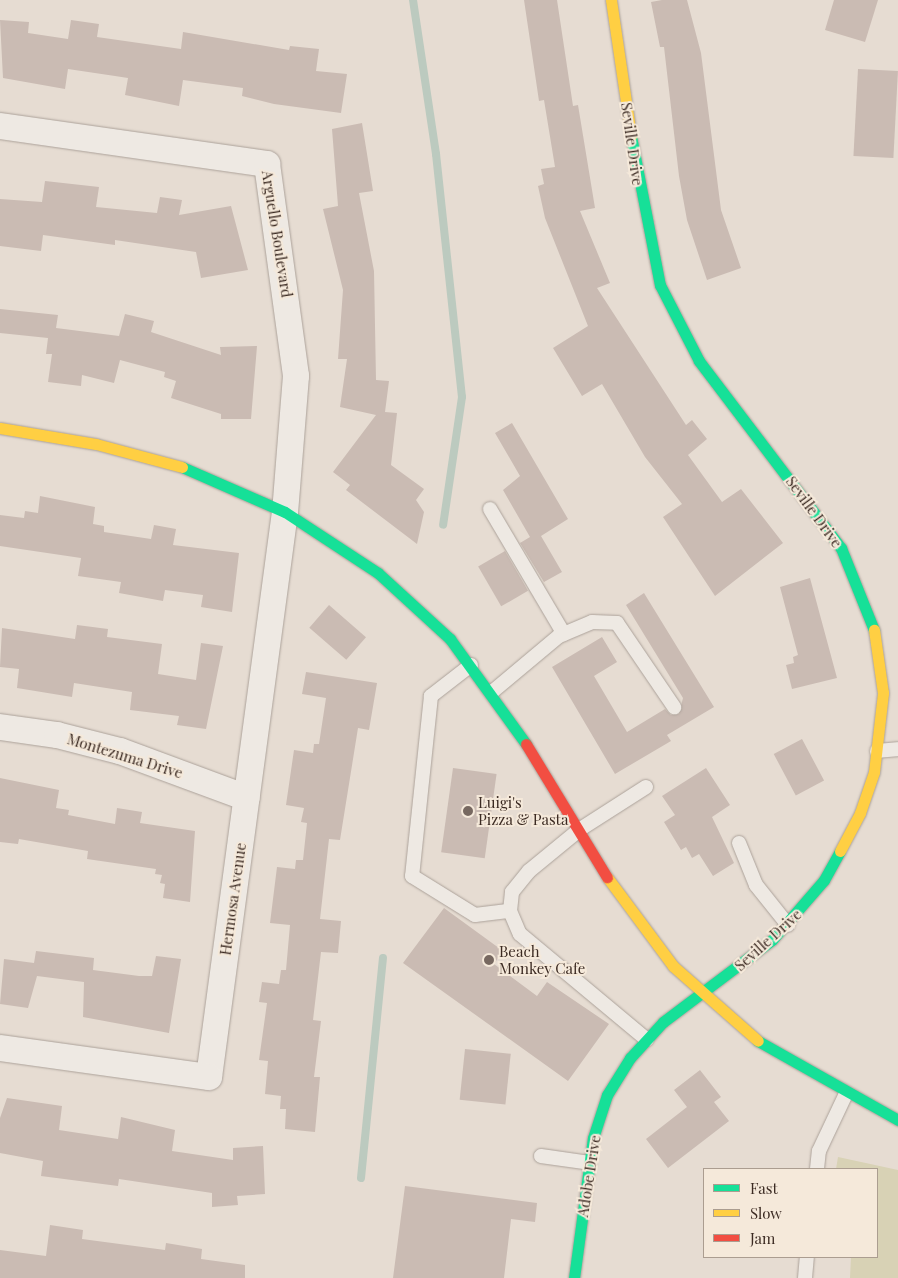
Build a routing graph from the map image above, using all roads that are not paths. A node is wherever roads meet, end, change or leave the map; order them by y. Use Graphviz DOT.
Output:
graph roads {
  1 [pos="611,0"];
  2 [pos="0,126"];
  3 [pos="0,428"];
  4 [pos="490,509"];
  5 [pos="285,512"];
  6 [pos="564,634"];
  7 [pos="471,665"];
  8 [pos="492,692"];
  9 [pos="674,707"];
  10 [pos="0,728"];
  11 [pos="877,750"];
  12 [pos="898,750"];
  13 [pos="646,787"];
  14 [pos="247,798"];
  15 [pos="579,830"];
  16 [pos="739,843"];
  17 [pos="510,911"];
  18 [pos="788,925"];
  19 [pos="703,995"];
  20 [pos="647,1040"];
  21 [pos="0,1048"];
  22 [pos="845,1096"];
  23 [pos="898,1120"];
  24 [pos="541,1156"];
  25 [pos="590,1163"];
  26 [pos="817,1168"];
  27 [pos="807,1258"];
  28 [pos="574,1278"];
  29 [pos="805,1278"];
  1 -- 11 [label="street, Seville Drive"];
  2 -- 5 [label="street, Arguello Boulevard"];
  3 -- 5 [label="street"];
  4 -- 6 [label="lane"];
  5 -- 7 [label="street"];
  5 -- 14 [label="street, Hermosa Avenue"];
  6 -- 8 [label="lane"];
  6 -- 9 [label="lane"];
  7 -- 8 [label="street"];
  7 -- 17 [label="lane"];
  8 -- 15 [label="street"];
  10 -- 14 [label="street, Montezuma Drive"];
  11 -- 12 [label="lane"];
  11 -- 18 [label="street, Seville Drive"];
  13 -- 15 [label="lane"];
  14 -- 21 [label="street, Hermosa Avenue"];
  15 -- 17 [label="lane"];
  15 -- 19 [label="street"];
  16 -- 18 [label="lane"];
  17 -- 20 [label="lane"];
  18 -- 19 [label="street, Seville Drive"];
  19 -- 20 [label="street, Adobe Drive"];
  19 -- 22 [label="street"];
  20 -- 25 [label="street, Adobe Drive"];
  22 -- 23 [label="street"];
  22 -- 26 [label="lane"];
  24 -- 25 [label="lane"];
  25 -- 28 [label="street, Adobe Drive"];
  27 -- 29 [label="lane"];
}
